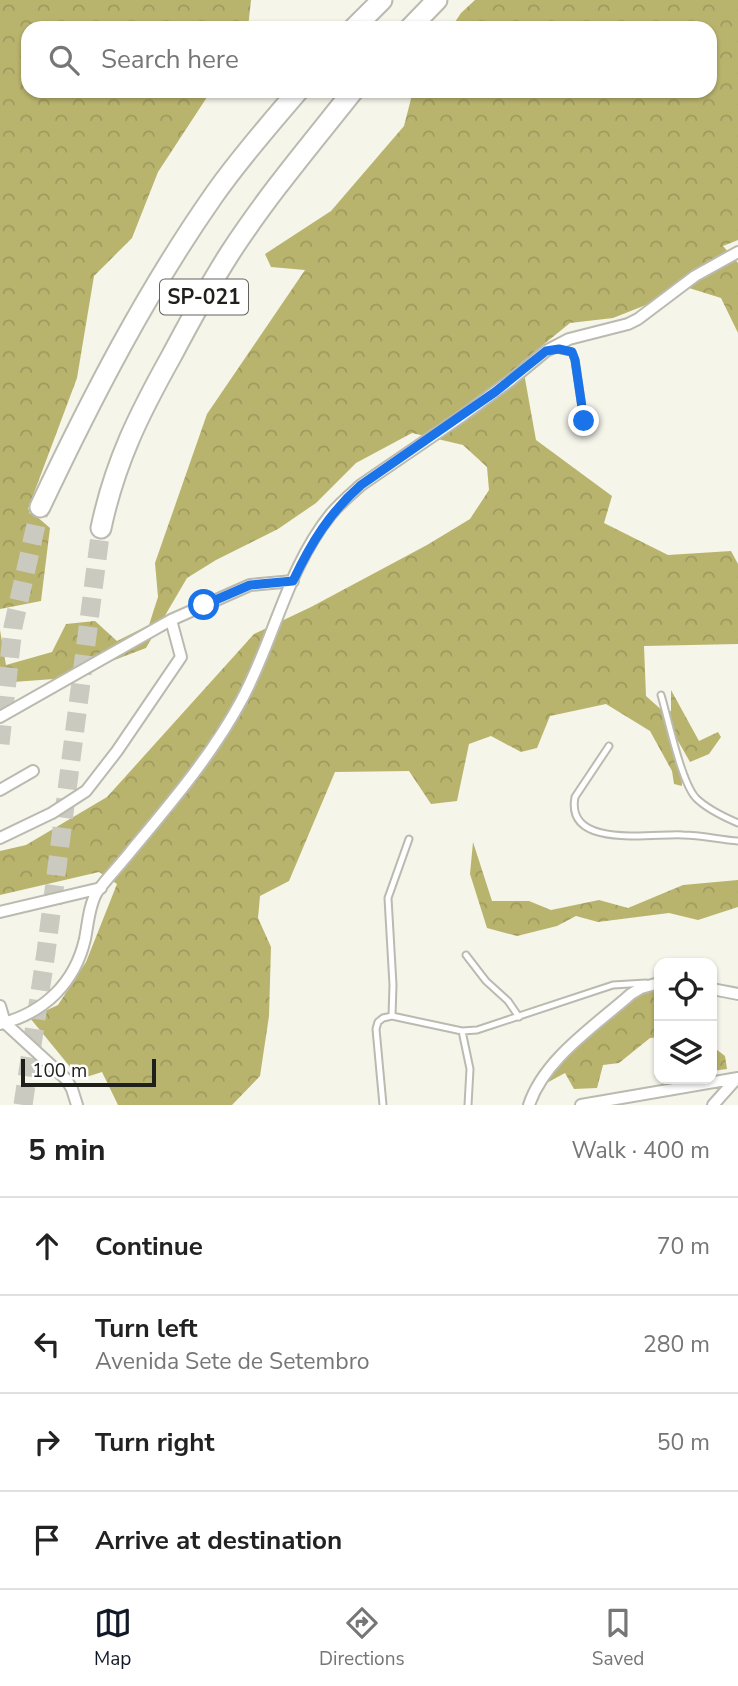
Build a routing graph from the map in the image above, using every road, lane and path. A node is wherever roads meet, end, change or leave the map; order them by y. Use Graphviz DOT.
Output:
graph roads {
  1 [pos="382,0"];
  2 [pos="437,0"];
  3 [pos="362,21"];
  4 [pos="417,21"];
  5 [pos="292,98"];
  6 [pos="348,98"];
  7 [pos="738,252"];
  8 [pos="546,351"];
  9 [pos="584,421"];
  10 [pos="40,507"];
  11 [pos="101,528"];
  12 [pos="293,581"];
  13 [pos="171,620"];
  14 [pos="661,695"];
  15 [pos="0,717"];
  16 [pos="610,746"];
  17 [pos="33,771"];
  18 [pos="0,790"];
  19 [pos="738,823"];
  20 [pos="0,838"];
  21 [pos="409,839"];
  22 [pos="738,841"];
  23 [pos="101,888"];
  24 [pos="0,912"];
  25 [pos="466,955"];
  26 [pos="654,984"];
  27 [pos="654,985"];
  28 [pos="717,990"];
  29 [pos="738,994"];
  30 [pos="0,1006"];
  31 [pos="392,1016"];
  32 [pos="519,1017"];
  33 [pos="2,1023"];
  34 [pos="462,1031"];
  35 [pos="738,1078"];
  36 [pos="602,1104"];
  37 [pos="77,1105"];
  38 [pos="383,1105"];
  39 [pos="468,1105"];
  40 [pos="529,1105"];
  41 [pos="581,1105"];
  42 [pos="713,1105"];
  1 -- 3 [label="highway"];
  2 -- 4 [label="highway"];
  5 -- 10 [label="highway, SP-021"];
  6 -- 11 [label="highway, SP-021"];
  7 -- 8 [label="street"];
  8 -- 9 [label="lane"];
  8 -- 12 [label="street"];
  12 -- 13 [label="street"];
  12 -- 23 [label="street"];
  13 -- 15 [label="street"];
  13 -- 20 [label="street"];
  14 -- 19 [label="lane"];
  16 -- 22 [label="lane"];
  17 -- 18 [label="street"];
  21 -- 31 [label="lane"];
  23 -- 24 [label="street"];
  23 -- 33 [label="street"];
  25 -- 32 [label="lane"];
  26 -- 32 [label="lane"];
  27 -- 40 [label="street"];
  28 -- 29 [label="street"];
  30 -- 33 [label="street"];
  31 -- 34 [label="lane"];
  31 -- 38 [label="lane"];
  32 -- 34 [label="lane"];
  33 -- 37 [label="street"];
  34 -- 39 [label="lane"];
  35 -- 36 [label="street"];
  35 -- 42 [label="street"];
  36 -- 41 [label="street"];
}
